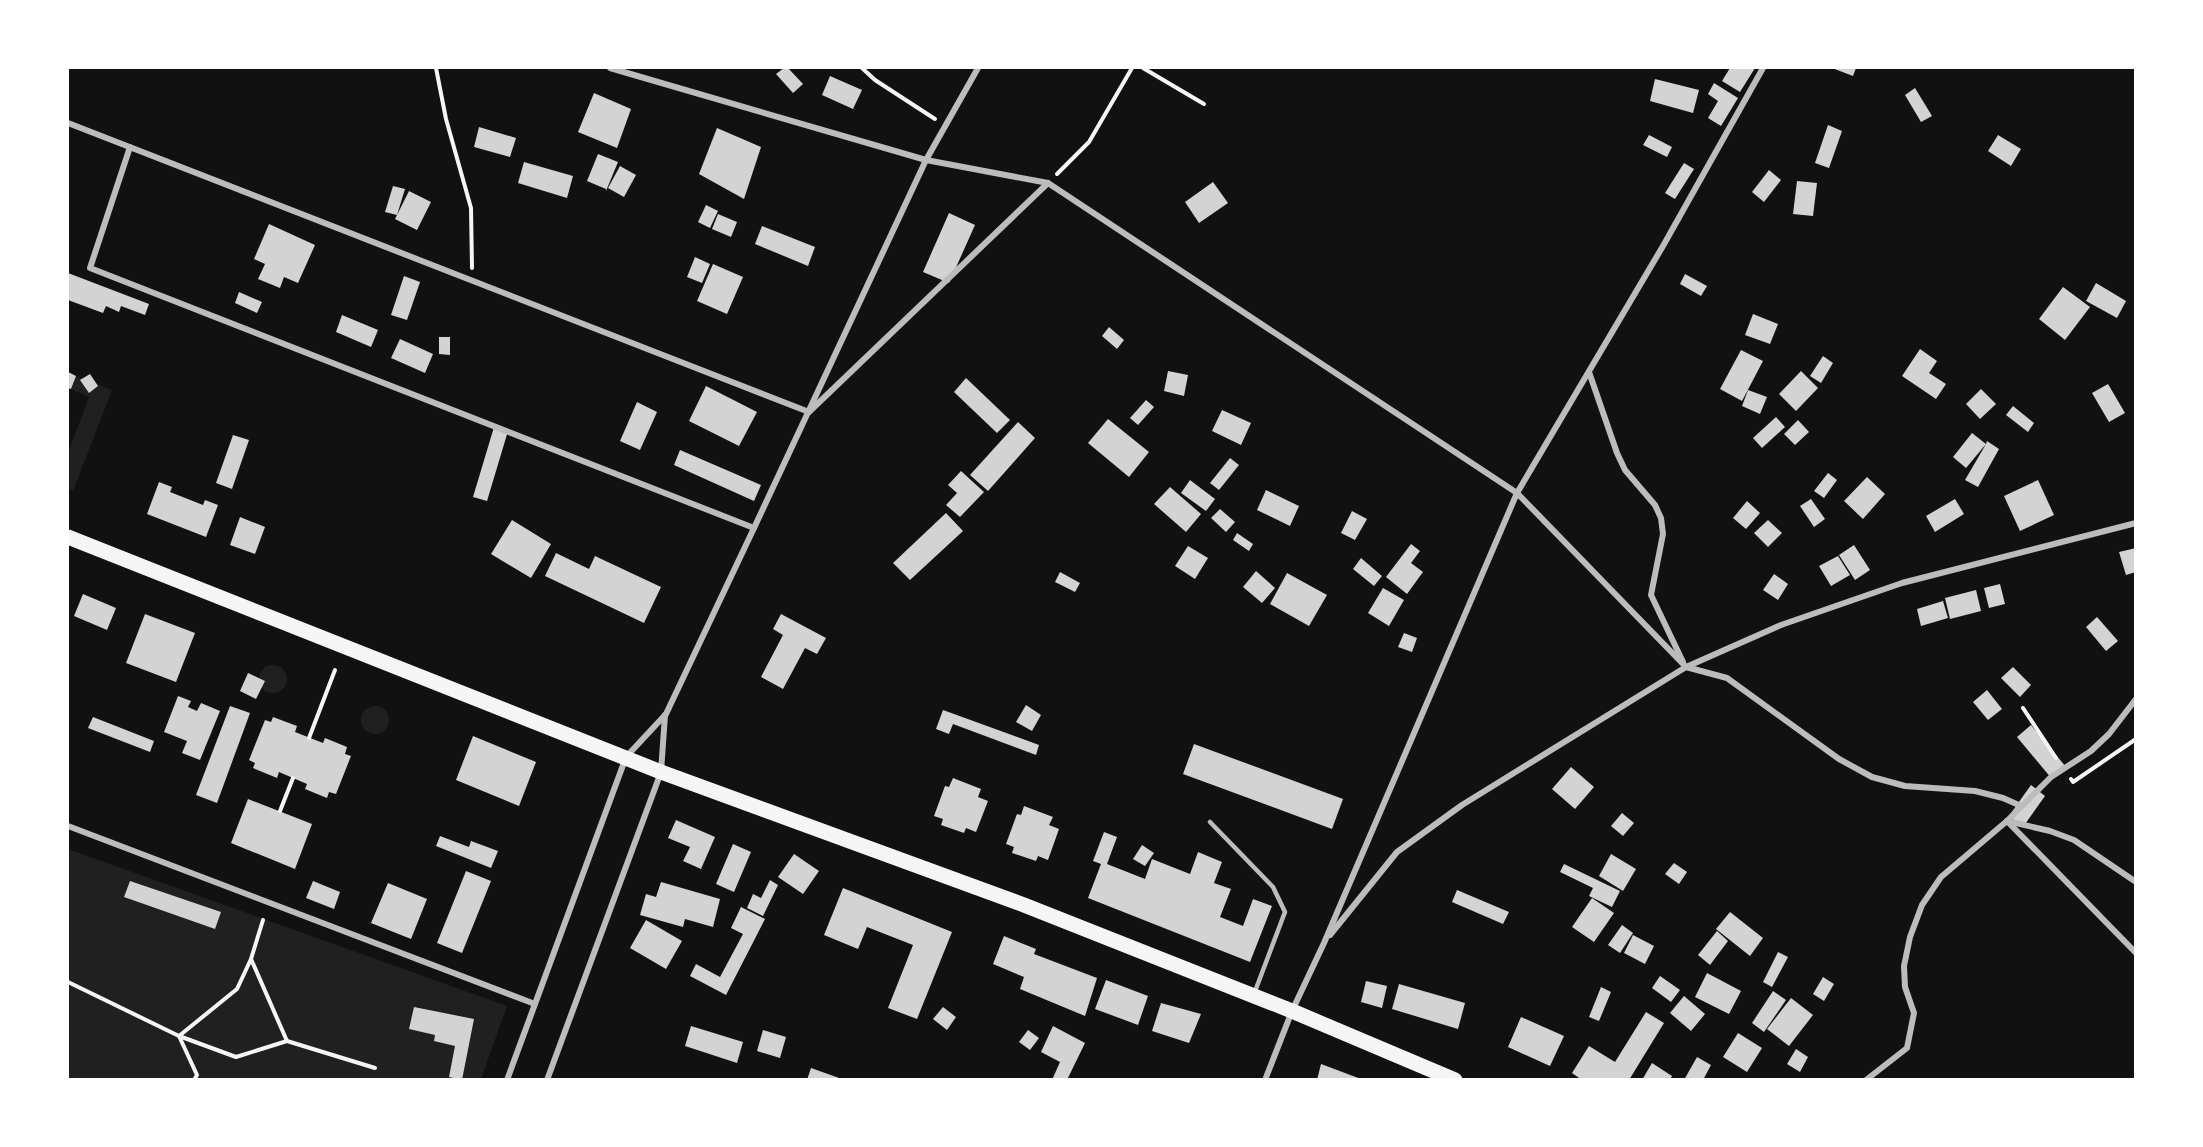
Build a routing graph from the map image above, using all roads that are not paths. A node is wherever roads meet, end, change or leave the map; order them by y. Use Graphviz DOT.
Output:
graph roads {
  1 [pos="610,68"];
  2 [pos="978,68"];
  3 [pos="1762,68"];
  4 [pos="68,123"];
  5 [pos="130,147"];
  6 [pos="926,160"];
  7 [pos="1048,183"];
  8 [pos="1589,372"];
  9 [pos="809,412"];
  10 [pos="1517,493"];
  11 [pos="2136,523"];
  12 [pos="754,528"];
  13 [pos="68,537"];
  14 [pos="1686,667"];
  15 [pos="2136,699"];
  16 [pos="666,714"];
  17 [pos="626,757"];
  18 [pos="661,772"];
  19 [pos="2021,806"];
  20 [pos="2007,820"];
  21 [pos="1210,822"];
  22 [pos="68,826"];
  23 [pos="2136,882"];
  24 [pos="1324,943"];
  25 [pos="2136,953"];
  26 [pos="1253,996"];
  27 [pos="534,1004"];
  28 [pos="1292,1011"];
  29 [pos="507,1080"];
  30 [pos="547,1080"];
  31 [pos="1265,1080"];
  32 [pos="1455,1080"];
  33 [pos="1866,1080"];
  1 -- 6 [label="street"];
  2 -- 6 [label="street"];
  3 -- 8 [label="street"];
  4 -- 5 [label="street"];
  5 -- 9 [label="street"];
  5 -- 12 [label="street"];
  6 -- 7 [label="street"];
  6 -- 9 [label="street"];
  7 -- 9 [label="street"];
  7 -- 10 [label="street"];
  8 -- 10 [label="street"];
  8 -- 14 [label="street"];
  9 -- 12 [label="street"];
  10 -- 14 [label="street"];
  10 -- 24 [label="street"];
  11 -- 14 [label="street"];
  12 -- 16 [label="street"];
  13 -- 17 [label="main road"];
  14 -- 19 [label="street"];
  14 -- 24 [label="street"];
  15 -- 19 [label="street"];
  16 -- 17 [label="street"];
  16 -- 18 [label="street"];
  17 -- 18 [label="main road"];
  17 -- 27 [label="street"];
  18 -- 26 [label="main road"];
  18 -- 30 [label="street"];
  19 -- 20 [label="street"];
  20 -- 23 [label="street"];
  20 -- 25 [label="street"];
  20 -- 33 [label="street"];
  21 -- 26 [label="lane"];
  22 -- 27 [label="street"];
  24 -- 28 [label="street"];
  26 -- 28 [label="main road"];
  27 -- 29 [label="street"];
  28 -- 31 [label="street"];
  28 -- 32 [label="main road"];
}
